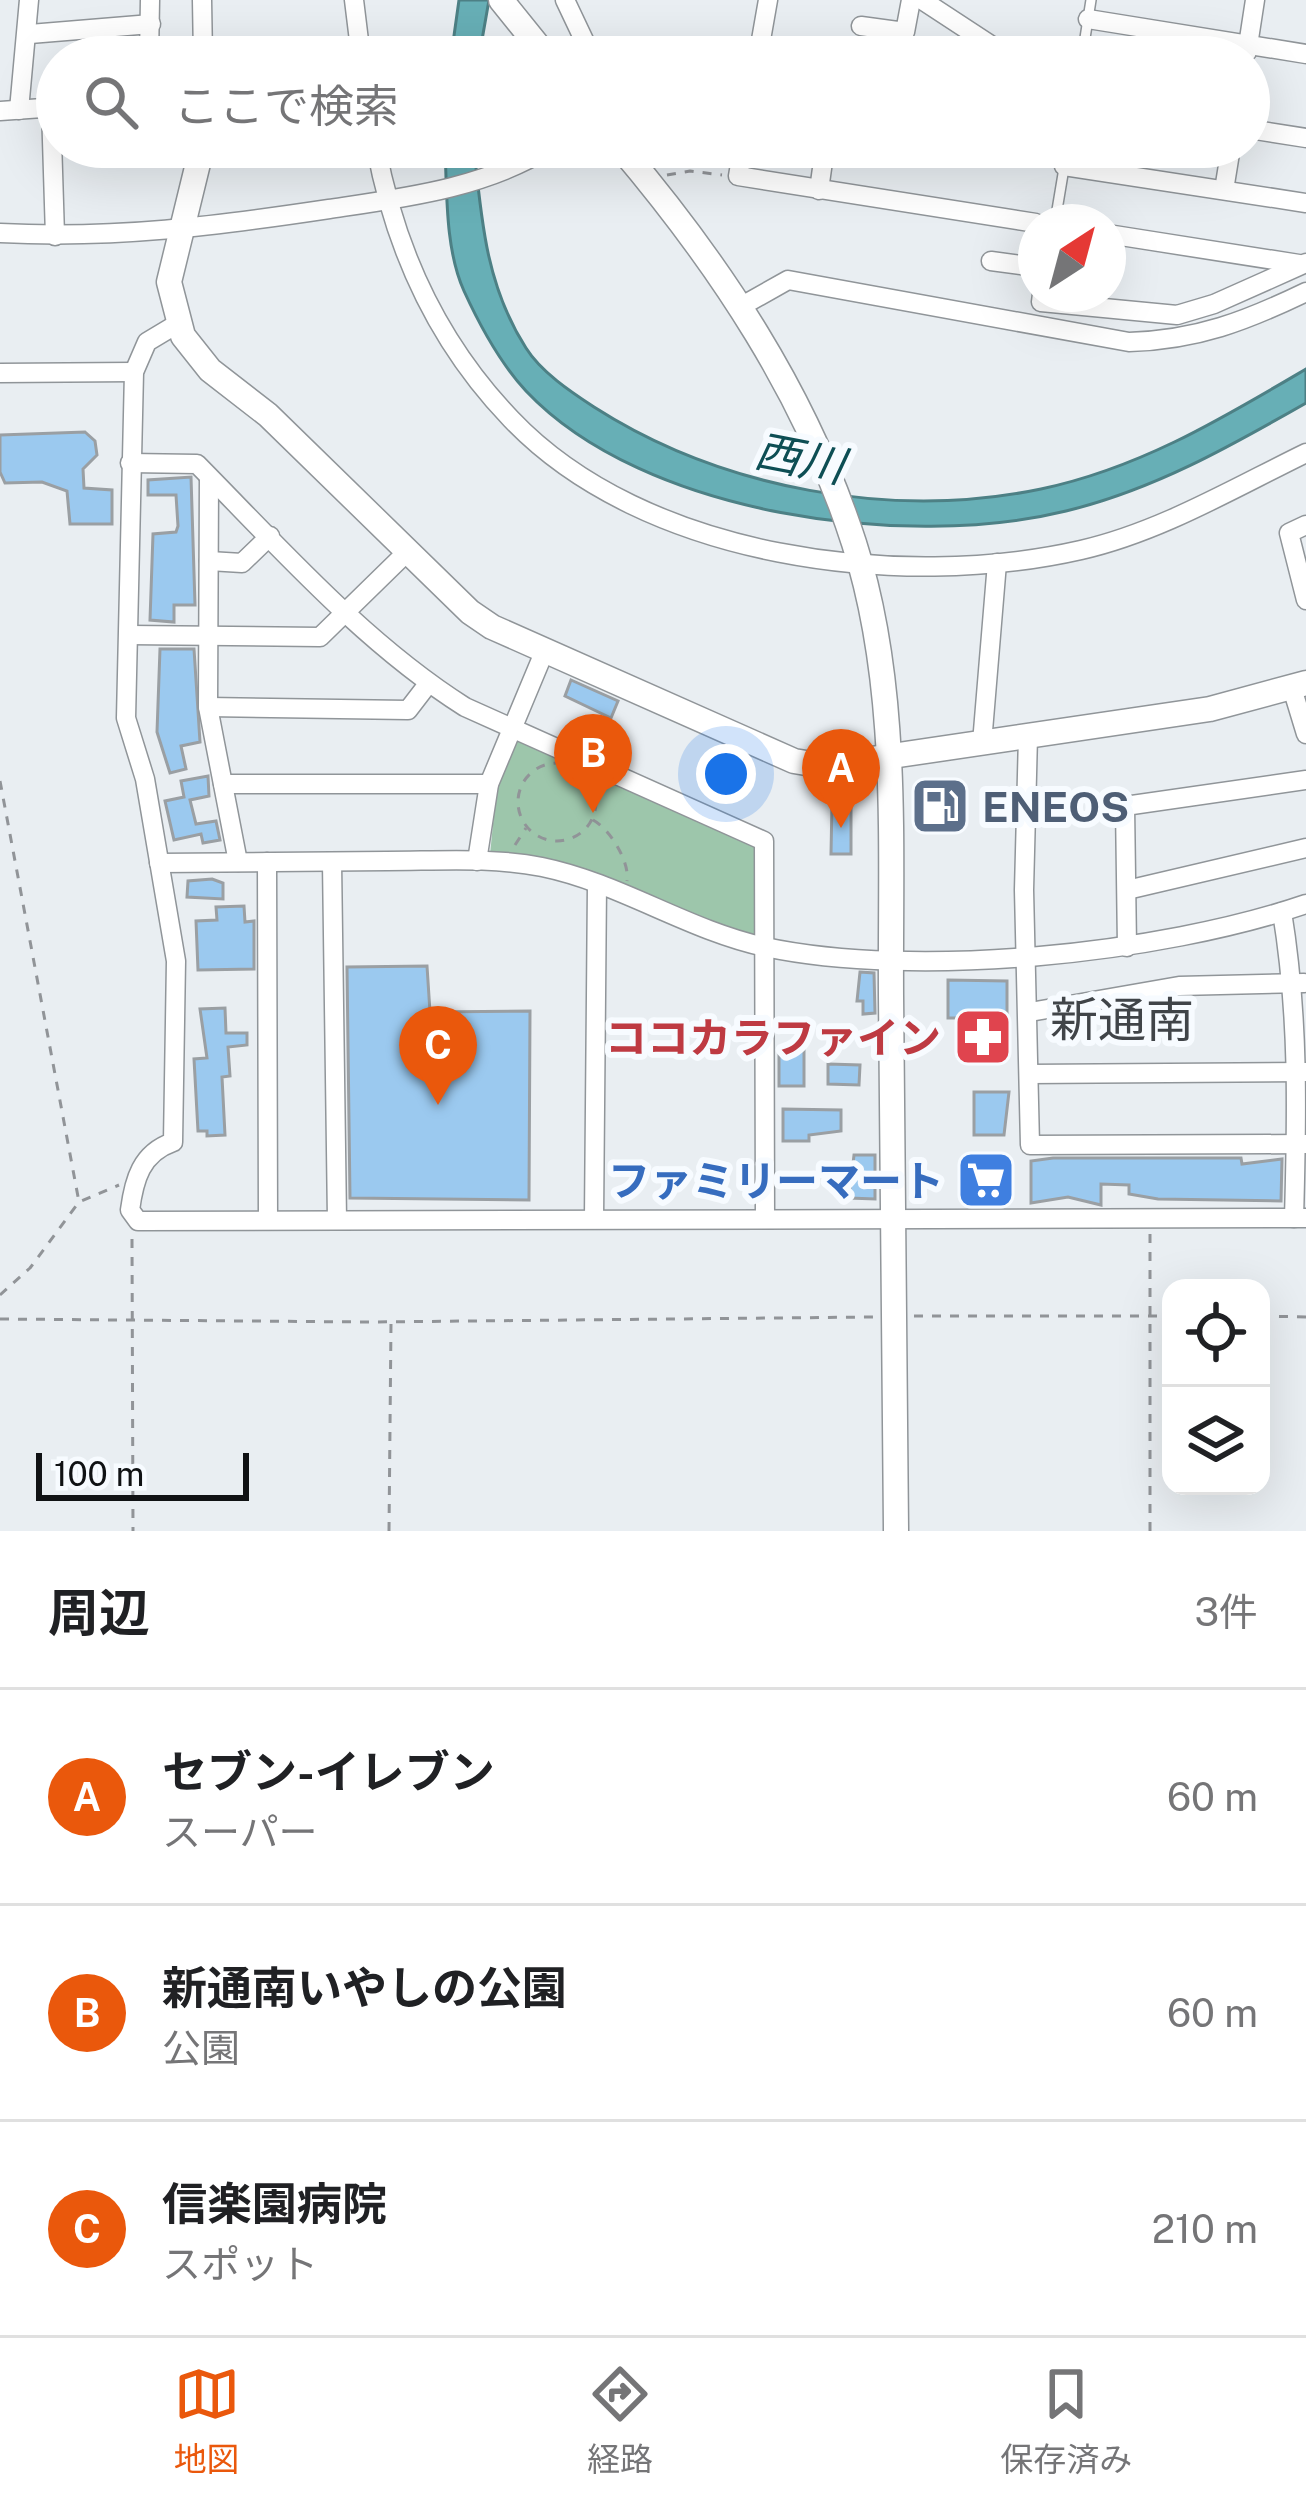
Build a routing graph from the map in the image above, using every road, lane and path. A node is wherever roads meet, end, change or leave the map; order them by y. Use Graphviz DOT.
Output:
graph roads {
  1 [pos="29,0"];
  2 [pos="150,0"];
  3 [pos="202,0"];
  4 [pos="354,0"];
  5 [pos="501,0"];
  6 [pos="565,0"];
  7 [pos="768,0"];
  8 [pos="910,0"];
  9 [pos="922,0"];
  10 [pos="1255,0"];
  11 [pos="1089,10"];
  12 [pos="151,24"];
  13 [pos="861,26"];
  14 [pos="30,34"];
  15 [pos="150,36"];
  16 [pos="203,36"];
  17 [pos="359,36"];
  18 [pos="530,36"];
  19 [pos="582,36"];
  20 [pos="762,36"];
  21 [pos="977,36"];
  22 [pos="1189,36"];
  23 [pos="1249,36"];
  24 [pos="1270,52"];
  25 [pos="1306,54"];
  26 [pos="10,110"];
  27 [pos="1270,132"];
  28 [pos="1306,138"];
  29 [pos="54,168"];
  30 [pos="198,168"];
  31 [pos="380,168"];
  32 [pos="504,168"];
  33 [pos="638,168"];
  34 [pos="739,168"];
  35 [pos="822,168"];
  36 [pos="1061,168"];
  37 [pos="1131,168"];
  38 [pos="1228,168"];
  39 [pos="738,176"];
  40 [pos="647,179"];
  41 [pos="819,190"];
  42 [pos="1224,190"];
  43 [pos="386,200"];
  44 [pos="1306,203"];
  45 [pos="1057,204"];
  46 [pos="1018,220"];
  47 [pos="185,231"];
  48 [pos="0,233"];
  49 [pos="55,236"];
  50 [pos="1126,237"];
  51 [pos="991,261"];
  52 [pos="1304,264"];
  53 [pos="1018,265"];
  54 [pos="1306,292"];
  55 [pos="740,307"];
  56 [pos="1126,310"];
  57 [pos="177,324"];
  58 [pos="127,372"];
  59 [pos="0,373"];
  60 [pos="1306,453"];
  61 [pos="130,463"];
  62 [pos="209,477"];
  63 [pos="1306,525"];
  64 [pos="269,536"];
  65 [pos="408,551"];
  66 [pos="858,555"];
  67 [pos="209,561"];
  68 [pos="997,563"];
  69 [pos="1306,600"];
  70 [pos="347,612"];
  71 [pos="129,635"];
  72 [pos="208,635"];
  73 [pos="545,650"];
  74 [pos="428,684"];
  75 [pos="1299,685"];
  76 [pos="208,707"];
  77 [pos="509,727"];
  78 [pos="1306,734"];
  79 [pos="1028,736"];
  80 [pos="982,743"];
  81 [pos="889,760"];
  82 [pos="1306,780"];
  83 [pos="0,781"];
  84 [pos="511,781"];
  85 [pos="223,784"];
  86 [pos="488,784"];
  87 [pos="522,785"];
  88 [pos="2,801"];
  89 [pos="592,820"];
  90 [pos="527,826"];
  91 [pos="1306,848"];
  92 [pos="506,858"];
  93 [pos="477,860"];
  94 [pos="238,862"];
  95 [pos="268,862"];
  96 [pos="332,862"];
  97 [pos="159,863"];
  98 [pos="597,884"];
  99 [pos="626,886"];
  100 [pos="1127,890"];
  101 [pos="1306,904"];
  102 [pos="1282,912"];
  103 [pos="763,946"];
  104 [pos="1127,947"];
  105 [pos="1027,956"];
  106 [pos="891,959"];
  107 [pos="1300,983"];
  108 [pos="1030,1012"];
  109 [pos="1302,1072"];
  110 [pos="1029,1074"];
  111 [pos="1301,1144"];
  112 [pos="134,1176"];
  113 [pos="79,1202"];
  114 [pos="1300,1218"];
  115 [pos="593,1219"];
  116 [pos="765,1219"];
  117 [pos="268,1220"];
  118 [pos="337,1220"];
  119 [pos="892,1220"];
  120 [pos="1150,1220"];
  121 [pos="137,1221"];
  122 [pos="0,1295"];
  123 [pos="894,1316"];
  124 [pos="1150,1316"];
  125 [pos="1162,1316"];
  126 [pos="1270,1316"];
  127 [pos="1306,1316"];
  128 [pos="0,1319"];
  129 [pos="134,1319"];
  130 [pos="391,1321"];
  131 [pos="134,1531"];
  132 [pos="389,1531"];
  133 [pos="896,1531"];
  134 [pos="1150,1531"];
  1 -- 14 [label="street"];
  2 -- 12 [label="street"];
  3 -- 16 [label="street"];
  4 -- 17 [label="street"];
  5 -- 18 [label="street"];
  6 -- 19 [label="street"];
  7 -- 20 [label="street"];
  8 -- 13 [label="street"];
  9 -- 21 [label="street"];
  10 -- 23 [label="street"];
  11 -- 22 [label="street"];
  12 -- 14 [label="street"];
  12 -- 15 [label="street"];
  14 -- 26 [label="street"];
  24 -- 25 [label="street"];
  27 -- 28 [label="street"];
  29 -- 49 [label="street"];
  30 -- 47 [label="street"];
  31 -- 43 [label="street"];
  32 -- 43 [label="street"];
  33 -- 40 [label="street"];
  34 -- 39 [label="street"];
  35 -- 41 [label="street"];
  36 -- 45 [label="lane"];
  37 -- 42 [label="street"];
  38 -- 42 [label="street"];
  39 -- 40 [label="path"];
  39 -- 41 [label="street"];
  40 -- 55 [label="street"];
  41 -- 46 [label="street"];
  42 -- 44 [label="street"];
  43 -- 47 [label="street"];
  43 -- 66 [label="street"];
  47 -- 49 [label="street"];
  47 -- 57 [label="street"];
  48 -- 49 [label="street"];
  50 -- 52 [label="street"];
  51 -- 53 [label="street"];
  52 -- 56 [label="street"];
  54 -- 55 [label="street"];
  55 -- 66 [label="street"];
  57 -- 58 [label="street"];
  57 -- 65 [label="street"];
  58 -- 59 [label="street"];
  58 -- 61 [label="street"];
  60 -- 68 [label="street"];
  61 -- 62 [label="street"];
  61 -- 71 [label="street"];
  62 -- 64 [label="street"];
  62 -- 67 [label="street"];
  63 -- 69 [label="street"];
  64 -- 67 [label="street"];
  64 -- 70 [label="street"];
  65 -- 70 [label="street"];
  65 -- 73 [label="street"];
  66 -- 68 [label="street"];
  66 -- 81 [label="street"];
  67 -- 72 [label="street"];
  68 -- 80 [label="street"];
  70 -- 72 [label="street"];
  70 -- 74 [label="street"];
  71 -- 72 [label="street"];
  71 -- 97 [label="street"];
  72 -- 76 [label="street"];
  73 -- 77 [label="street"];
  73 -- 81 [label="street"];
  74 -- 76 [label="street"];
  74 -- 77 [label="street"];
  75 -- 78 [label="street"];
  75 -- 79 [label="street"];
  76 -- 85 [label="street"];
  77 -- 86 [label="street"];
  77 -- 103 [label="street"];
  79 -- 80 [label="street"];
  79 -- 105 [label="street"];
  80 -- 81 [label="street"];
  81 -- 106 [label="street"];
  82 -- 100 [label="street"];
  83 -- 88 [label="path"];
  84 -- 87 [label="path"];
  85 -- 86 [label="street"];
  85 -- 94 [label="street"];
  86 -- 93 [label="street"];
  87 -- 89 [label="path"];
  87 -- 90 [label="path"];
  88 -- 113 [label="path"];
  89 -- 90 [label="path"];
  89 -- 99 [label="path"];
  90 -- 92 [label="path"];
  91 -- 100 [label="street"];
  93 -- 96 [label="street"];
  93 -- 98 [label="street"];
  94 -- 95 [label="street"];
  94 -- 97 [label="street"];
  95 -- 96 [label="street"];
  95 -- 117 [label="street"];
  96 -- 118 [label="street"];
  97 -- 112 [label="street"];
  98 -- 103 [label="street"];
  98 -- 115 [label="street"];
  100 -- 104 [label="street"];
  101 -- 102 [label="street"];
  102 -- 104 [label="street"];
  102 -- 107 [label="street"];
  103 -- 106 [label="street"];
  103 -- 116 [label="street"];
  104 -- 105 [label="street"];
  105 -- 106 [label="street"];
  105 -- 108 [label="street"];
  106 -- 119 [label="street"];
  107 -- 108 [label="street"];
  107 -- 109 [label="street"];
  108 -- 110 [label="street"];
  109 -- 110 [label="street"];
  109 -- 111 [label="street"];
  110 -- 111 [label="street"];
  111 -- 114 [label="street"];
  112 -- 113 [label="path"];
  112 -- 121 [label="street"];
  113 -- 122 [label="path"];
  114 -- 120 [label="street"];
  115 -- 116 [label="street"];
  115 -- 118 [label="street"];
  116 -- 119 [label="street"];
  117 -- 118 [label="street"];
  117 -- 121 [label="street"];
  119 -- 120 [label="street"];
  119 -- 123 [label="street"];
  120 -- 124 [label="path"];
  121 -- 129 [label="path"];
  123 -- 124 [label="path"];
  123 -- 130 [label="path"];
  123 -- 133 [label="street"];
  124 -- 125 [label="path"];
  124 -- 134 [label="path"];
  126 -- 127 [label="path"];
  128 -- 129 [label="path"];
  129 -- 130 [label="path"];
  129 -- 131 [label="path"];
  130 -- 132 [label="path"];
}
